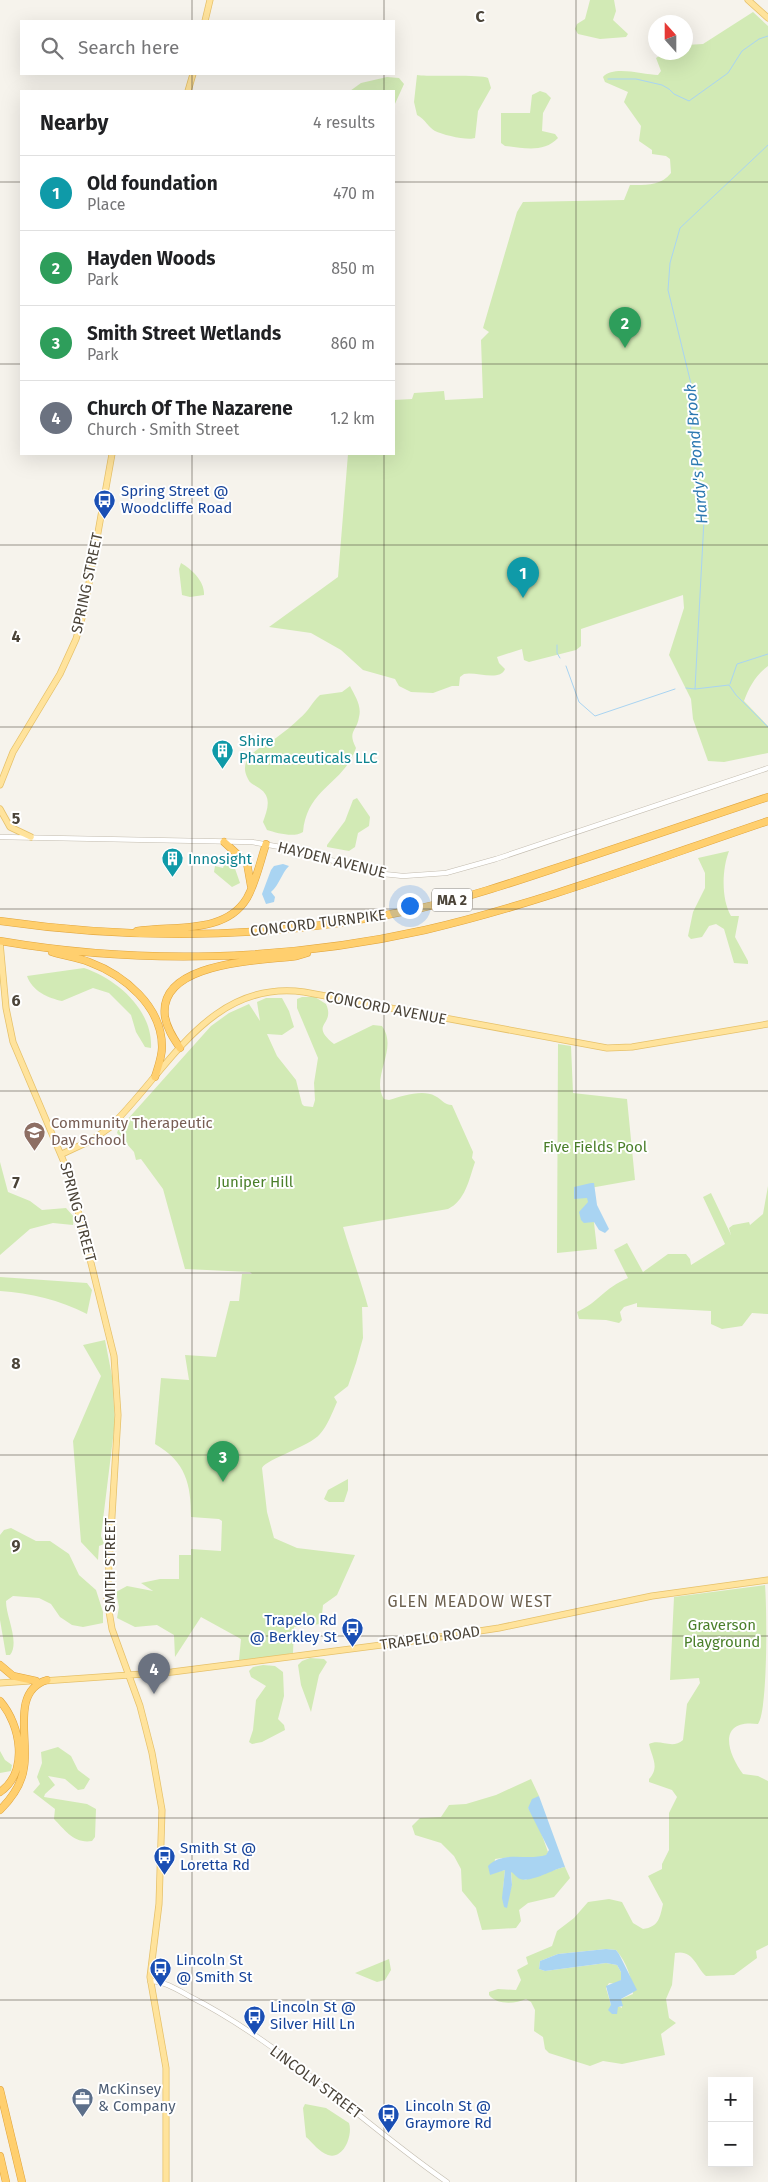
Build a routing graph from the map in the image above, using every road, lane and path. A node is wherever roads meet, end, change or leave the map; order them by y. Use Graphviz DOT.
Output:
graph roads {
  1 [pos="210,0"];
  2 [pos="748,0"];
  3 [pos="768,18"];
  4 [pos="205,20"];
  5 [pos="193,75"];
  6 [pos="188,90"];
  7 [pos="112,455"];
  8 [pos="768,768"];
  9 [pos="0,785"];
  10 [pos="768,797"];
  11 [pos="0,809"];
  12 [pos="768,821"];
  13 [pos="0,837"];
  14 [pos="31,837"];
  15 [pos="224,842"];
  16 [pos="266,844"];
  17 [pos="251,889"];
  18 [pos="0,921"];
  19 [pos="122,934"];
  20 [pos="0,942"];
  21 [pos="37,947"];
  22 [pos="321,948"];
  23 [pos="1,954"];
  24 [pos="768,1024"];
  25 [pos="180,1048"];
  26 [pos="155,1077"];
  27 [pos="62,1154"];
  28 [pos="96,1281"];
  29 [pos="768,1580"];
  30 [pos="0,1665"];
  31 [pos="130,1676"];
  32 [pos="47,1680"];
  33 [pos="36,1681"];
  34 [pos="0,1683"];
  35 [pos="0,1701"];
  36 [pos="0,1792"];
  37 [pos="0,1810"];
  38 [pos="150,1982"];
  39 [pos="0,2090"];
  40 [pos="0,2156"];
  41 [pos="6,2182"];
  42 [pos="22,2182"];
  43 [pos="166,2182"];
  44 [pos="447,2182"];
  1 -- 4 [label="main road"];
  2 -- 3 [label="main road"];
  5 -- 6 [label="main road"];
  7 -- 9 [label="main road, SPRING STREET"];
  8 -- 16 [label="street, HAYDEN AVENUE"];
  10 -- 19 [label="highway, CONCORD TURNPIKE / MA 2"];
  11 -- 14 [label="main road"];
  12 -- 22 [label="highway, CONCORD TURNPIKE / MA 2"];
  13 -- 14 [label="street, HAYDEN AVENUE"];
  14 -- 15 [label="street, HAYDEN AVENUE"];
  15 -- 16 [label="street, HAYDEN AVENUE"];
  15 -- 17 [label="highway"];
  16 -- 17 [label="highway"];
  17 -- 19 [label="highway"];
  18 -- 19 [label="highway, CONCORD TURNPIKE / MA 2"];
  20 -- 21 [label="highway, CONCORD TURNPIKE / MA 2"];
  20 -- 23 [label="main road, SPRING STREET"];
  21 -- 22 [label="highway, CONCORD TURNPIKE / MA 2"];
  21 -- 26 [label="highway"];
  22 -- 25 [label="highway"];
  23 -- 27 [label="main road, SPRING STREET"];
  24 -- 25 [label="main road, CONCORD AVENUE"];
  25 -- 26 [label="main road, CONCORD AVENUE"];
  26 -- 27 [label="main road, CONCORD AVENUE"];
  27 -- 28 [label="main road, SPRING STREET"];
  28 -- 31 [label="main road, SMITH STREET"];
  29 -- 31 [label="main road, TRAPELO ROAD"];
  30 -- 33 [label="highway"];
  31 -- 32 [label="main road, TRAPELO ROAD"];
  31 -- 38 [label="main road, SMITH STREET"];
  32 -- 33 [label="main road, TRAPELO ROAD"];
  32 -- 37 [label="highway"];
  33 -- 34 [label="main road, TRAPELO ROAD"];
  35 -- 36 [label="highway"];
  38 -- 43 [label="main road, SMITH STREET"];
  38 -- 44 [label="street, LINCOLN STREET"];
  39 -- 42 [label="highway"];
  40 -- 41 [label="highway"];
}
